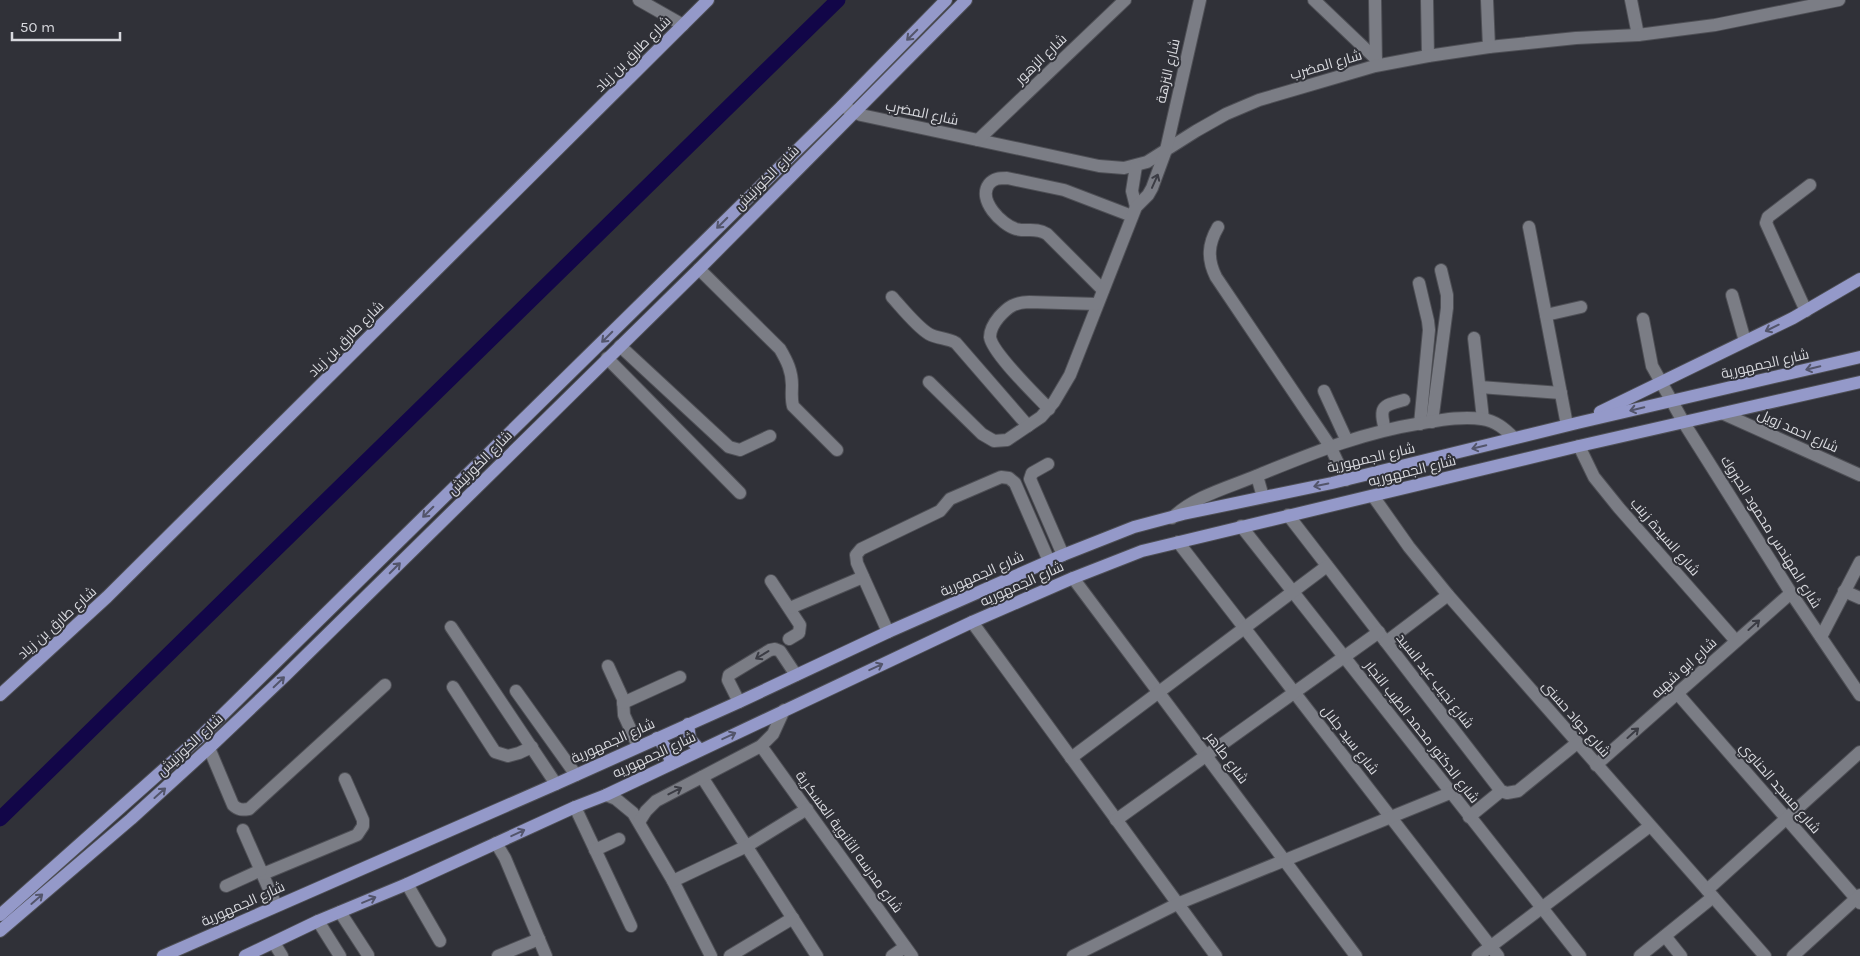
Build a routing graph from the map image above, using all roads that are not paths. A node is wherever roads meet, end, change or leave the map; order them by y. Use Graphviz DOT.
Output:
graph roads {
  1 [pos="638,0"];
  2 [pos="708,0"];
  3 [pos="946,0"];
  4 [pos="966,0"];
  5 [pos="1125,0"];
  6 [pos="1200,0"];
  7 [pos="1314,0"];
  8 [pos="1375,0"];
  9 [pos="1427,0"];
  10 [pos="1487,0"];
  11 [pos="1631,0"];
  12 [pos="1839,0"];
  13 [pos="1809,3"];
  14 [pos="683,25"];
  15 [pos="1638,35"];
  16 [pos="1488,47"];
  17 [pos="1428,56"];
  18 [pos="1376,63"];
  19 [pos="847,109"];
  20 [pos="978,140"];
  21 [pos="1166,150"];
  22 [pos="1136,166"];
  23 [pos="1810,185"];
  24 [pos="1134,211"];
  25 [pos="1218,227"];
  26 [pos="1529,227"];
  27 [pos="699,269"];
  28 [pos="1442,270"];
  29 [pos="1860,279"];
  30 [pos="1419,283"];
  31 [pos="1103,290"];
  32 [pos="1732,294"];
  33 [pos="892,297"];
  34 [pos="1098,304"];
  35 [pos="1581,307"];
  36 [pos="1806,310"];
  37 [pos="1546,315"];
  38 [pos="1643,319"];
  39 [pos="1474,338"];
  40 [pos="1745,341"];
  41 [pos="620,346"];
  42 [pos="1860,357"];
  43 [pos="607,358"];
  44 [pos="928,382"];
  45 [pos="1860,382"];
  46 [pos="1662,383"];
  47 [pos="1480,386"];
  48 [pos="1324,391"];
  49 [pos="1561,393"];
  50 [pos="1404,400"];
  51 [pos="1672,401"];
  52 [pos="1049,409"];
  53 [pos="1724,414"];
  54 [pos="1483,419"];
  55 [pos="1426,423"];
  56 [pos="1684,423"];
  57 [pos="1572,424"];
  58 [pos="1028,426"];
  59 [pos="1385,430"];
  60 [pos="770,436"];
  61 [pos="1514,438"];
  62 [pos="1347,440"];
  63 [pos="1330,446"];
  64 [pos="1579,446"];
  65 [pos="837,450"];
  66 [pos="1521,460"];
  67 [pos="1048,464"];
  68 [pos="1860,475"];
  69 [pos="1256,476"];
  70 [pos="1346,480"];
  71 [pos="740,494"];
  72 [pos="1373,496"];
  73 [pos="1263,497"];
  74 [pos="1288,515"];
  75 [pos="1172,518"];
  76 [pos="1241,526"];
  77 [pos="1178,542"];
  78 [pos="1062,555"];
  79 [pos="1049,561"];
  80 [pos="1860,562"];
  81 [pos="1327,566"];
  82 [pos="863,577"];
  83 [pos="1073,578"];
  84 [pos="771,581"];
  85 [pos="1844,591"];
  86 [pos="1293,592"];
  87 [pos="1791,593"];
  88 [pos="1448,595"];
  89 [pos="1860,598"];
  90 [pos="790,608"];
  91 [pos="972,622"];
  92 [pos="451,627"];
  93 [pos="1244,628"];
  94 [pos="888,632"];
  95 [pos="1382,637"];
  96 [pos="1821,637"];
  97 [pos="789,639"];
  98 [pos="1736,641"];
  99 [pos="1344,657"];
  100 [pos="608,666"];
  101 [pos="796,676"];
  102 [pos="680,677"];
  103 [pos="385,685"];
  104 [pos="453,687"];
  105 [pos="516,691"];
  106 [pos="1159,693"];
  107 [pos="1294,693"];
  108 [pos="1678,693"];
  109 [pos="0,695"];
  110 [pos="1860,695"];
  111 [pos="739,702"];
  112 [pos="623,703"];
  113 [pos="784,710"];
  114 [pos="688,724"];
  115 [pos="657,738"];
  116 [pos="1577,744"];
  117 [pos="638,746"];
  118 [pos="761,746"];
  119 [pos="532,747"];
  120 [pos="209,748"];
  121 [pos="700,750"];
  122 [pos="1860,752"];
  123 [pos="1206,756"];
  124 [pos="1071,758"];
  125 [pos="671,764"];
  126 [pos="1596,765"];
  127 [pos="576,775"];
  128 [pos="702,777"];
  129 [pos="345,779"];
  130 [pos="556,784"];
  131 [pos="1501,791"];
  132 [pos="1450,792"];
  133 [pos="606,795"];
  134 [pos="575,807"];
  135 [pos="807,809"];
  136 [pos="1469,816"];
  137 [pos="1390,817"];
  138 [pos="1786,818"];
  139 [pos="1116,820"];
  140 [pos="639,822"];
  141 [pos="1650,826"];
  142 [pos="243,830"];
  143 [pos="619,839"];
  144 [pos="496,843"];
  145 [pos="747,846"];
  146 [pos="595,850"];
  147 [pos="1285,860"];
  148 [pos="262,872"];
  149 [pos="673,881"];
  150 [pos="407,884"];
  151 [pos="226,886"];
  152 [pos="1710,893"];
  153 [pos="1859,899"];
  154 [pos="1177,904"];
  155 [pos="276,905"];
  156 [pos="1542,908"];
  157 [pos="340,912"];
  158 [pos="0,915"];
  159 [pos="793,918"];
  160 [pos="318,921"];
  161 [pos="631,926"];
  162 [pos="0,931"];
  163 [pos="1665,936"];
  164 [pos="539,939"];
  165 [pos="440,941"];
  166 [pos="274,943"];
  167 [pos="909,951"];
  168 [pos="1494,951"];
  169 [pos="368,955"];
  170 [pos="163,956"];
  171 [pos="245,956"];
  172 [pos="282,956"];
  173 [pos="340,956"];
  174 [pos="498,956"];
  175 [pos="546,956"];
  176 [pos="711,956"];
  177 [pos="730,956"];
  178 [pos="817,956"];
  179 [pos="892,956"];
  180 [pos="1073,956"];
  181 [pos="1216,956"];
  182 [pos="1356,956"];
  183 [pos="1478,956"];
  184 [pos="1580,956"];
  185 [pos="1640,956"];
  186 [pos="1681,956"];
  187 [pos="1765,956"];
  188 [pos="1793,956"];
  1 -- 14 [label="street"];
  2 -- 14 [label="main road, شارع طارق بن زياد"];
  3 -- 19 [label="main road, شارع الكورنيش, one-way"];
  4 -- 19 [label="main road, شارع الكورنيش"];
  5 -- 20 [label="street, شارع الزهور"];
  6 -- 21 [label="street, شارع النزهة"];
  7 -- 18 [label="street"];
  8 -- 18 [label="street"];
  9 -- 17 [label="street"];
  10 -- 16 [label="street"];
  11 -- 15 [label="street"];
  12 -- 13 [label="street, شارع المضرب"];
  13 -- 15 [label="street, شارع المضرب"];
  14 -- 109 [label="main road, شارع طارق بن زياد"];
  15 -- 16 [label="street, شارع المضرب"];
  16 -- 17 [label="street, شارع المضرب"];
  17 -- 18 [label="street, شارع المضرب"];
  18 -- 21 [label="street, شارع المضرب"];
  19 -- 20 [label="street, شارع المضرب"];
  19 -- 27 [label="main road, شارع الكورنيش"];
  19 -- 158 [label="main road, شارع الكورنيش, one-way"];
  20 -- 22 [label="street, شارع المضرب"];
  21 -- 22 [label="street, شارع المضرب"];
  24 -- 21 [label="street, شارع النزهة, one-way"];
  22 -- 24 [label="street"];
  23 -- 36 [label="street"];
  24 -- 31 [label="street"];
  24 -- 31 [label="street"];
  25 -- 63 [label="street"];
  26 -- 37 [label="street"];
  27 -- 41 [label="main road, شارع الكورنيش"];
  27 -- 65 [label="street"];
  28 -- 55 [label="street"];
  29 -- 36 [label="main road"];
  30 -- 55 [label="street"];
  31 -- 34 [label="street"];
  32 -- 40 [label="street"];
  33 -- 58 [label="street"];
  34 -- 52 [label="street"];
  34 -- 52 [label="street"];
  35 -- 37 [label="street"];
  36 -- 40 [label="main road, one-way"];
  37 -- 49 [label="street"];
  38 -- 46 [label="street, شارع المهندس محمود الحبروك"];
  39 -- 47 [label="street"];
  40 -- 46 [label="main road"];
  41 -- 43 [label="main road, شارع الكورنيش"];
  41 -- 60 [label="street"];
  42 -- 51 [label="main road, شارع الجمهورية, one-way"];
  43 -- 71 [label="street"];
  120 -- 43 [label="main road, شارع الكورنيش, one-way"];
  44 -- 58 [label="street"];
  45 -- 53 [label="main road, شارع الجمهوريه"];
  46 -- 51 [label="street, شارع المهندس محمود الحبروك"];
  46 -- 57 [label="main road"];
  47 -- 49 [label="street"];
  47 -- 54 [label="street"];
  48 -- 62 [label="street"];
  49 -- 57 [label="street"];
  50 -- 59 [label="street"];
  51 -- 56 [label="street, شارع المهندس محمود الحبروك"];
  51 -- 57 [label="main road, شارع الجمهورية, one-way"];
  52 -- 58 [label="street"];
  53 -- 56 [label="main road, شارع الجمهوريه"];
  53 -- 68 [label="street, شارع احمد زويل"];
  54 -- 55 [label="street"];
  54 -- 61 [label="street"];
  55 -- 59 [label="street"];
  56 -- 64 [label="main road, شارع الجمهوريه"];
  56 -- 87 [label="street, شارع المهندس محمود الحبروك"];
  57 -- 61 [label="main road, شارع الجمهورية"];
  59 -- 62 [label="street"];
  61 -- 66 [label="main road"];
  61 -- 70 [label="main road, شارع الجمهورية, one-way"];
  62 -- 63 [label="street"];
  63 -- 69 [label="street"];
  63 -- 70 [label="street"];
  64 -- 66 [label="main road, شارع الجمهوريه"];
  64 -- 98 [label="street, شارع السيدة زينب"];
  66 -- 72 [label="main road, شارع الجمهوريه"];
  67 -- 78 [label="street"];
  69 -- 73 [label="street"];
  69 -- 75 [label="street"];
  70 -- 73 [label="main road, شارع الجمهورية, one-way"];
  72 -- 74 [label="main road, شارع الجمهوريه"];
  72 -- 88 [label="street, شارع جواد حسنى"];
  73 -- 75 [label="main road, شارع الجمهورية"];
  74 -- 76 [label="main road, شارع الجمهوريه"];
  74 -- 81 [label="street, شارع نجيب عبد السيد"];
  75 -- 78 [label="main road, شارع الجمهورية"];
  76 -- 77 [label="main road, شارع الجمهوريه"];
  76 -- 86 [label="street, شارع الدكتور محمد الطيب النجار"];
  77 -- 83 [label="main road, شارع الجمهوريه"];
  77 -- 93 [label="street, شارع سيد جلال"];
  78 -- 79 [label="main road, شارع الجمهورية"];
  79 -- 82 [label="street"];
  79 -- 94 [label="main road, شارع الجمهورية"];
  80 -- 85 [label="street"];
  81 -- 86 [label="street"];
  81 -- 95 [label="street, شارع نجيب عبد السيد"];
  82 -- 90 [label="street"];
  82 -- 94 [label="street"];
  83 -- 91 [label="main road, شارع الجمهوريه"];
  83 -- 106 [label="street, شارع طاهر"];
  84 -- 90 [label="street"];
  85 -- 89 [label="street"];
  85 -- 96 [label="street"];
  86 -- 93 [label="street"];
  86 -- 99 [label="street, شارع الدكتور محمد الطيب النجار"];
  87 -- 96 [label="street, شارع المهندس محمود الحبروك"];
  98 -- 87 [label="street, شارع ابو شهبه, one-way"];
  88 -- 95 [label="street"];
  88 -- 116 [label="street, شارع جواد حسنى"];
  90 -- 97 [label="street"];
  113 -- 91 [label="main road, شارع الجمهوريه, one-way"];
  91 -- 124 [label="street"];
  92 -- 119 [label="street"];
  93 -- 106 [label="street"];
  93 -- 107 [label="street, شارع سيد جلال"];
  94 -- 101 [label="main road, شارع الجمهورية"];
  95 -- 99 [label="street"];
  95 -- 131 [label="street, شارع نجيب عبد السيد"];
  96 -- 110 [label="street, شارع المهندس محمود الحبروك"];
  98 -- 108 [label="street, شارع ابو شهبه"];
  99 -- 107 [label="street"];
  99 -- 132 [label="street, شارع الدكتور محمد الطيب النجار"];
  100 -- 112 [label="street"];
  101 -- 111 [label="main road, شارع الجمهورية"];
  101 -- 111 [label="street, one-way"];
  102 -- 112 [label="street"];
  103 -- 120 [label="street"];
  104 -- 119 [label="street"];
  105 -- 127 [label="street"];
  106 -- 123 [label="street, شارع طاهر"];
  106 -- 124 [label="street"];
  107 -- 123 [label="street"];
  107 -- 137 [label="street, شارع سيد جلال"];
  126 -- 108 [label="street, شارع ابو شهبه, one-way"];
  108 -- 138 [label="street, شارع مسجد الحناوي"];
  111 -- 114 [label="main road, شارع الجمهورية"];
  112 -- 117 [label="street"];
  113 -- 118 [label="street"];
  121 -- 113 [label="main road, شارع الجمهوريه, one-way"];
  114 -- 115 [label="main road, شارع الجمهورية"];
  114 -- 121 [label="main road"];
  115 -- 117 [label="main road, شارع الجمهورية"];
  115 -- 125 [label="main road"];
  116 -- 126 [label="street, شارع جواد حسنى"];
  116 -- 131 [label="street"];
  117 -- 127 [label="main road, شارع الجمهورية"];
  118 -- 128 [label="street"];
  118 -- 135 [label="street, شارع مدرسه الثانوية العسكرية"];
  119 -- 130 [label="street"];
  162 -- 120 [label="main road, شارع الكورنيش, one-way"];
  121 -- 125 [label="main road, شارع الجمهوريه"];
  122 -- 138 [label="street"];
  123 -- 139 [label="street"];
  123 -- 147 [label="street, شارع طاهر"];
  124 -- 139 [label="street"];
  125 -- 133 [label="main road, شارع الجمهوريه"];
  126 -- 141 [label="street, شارع جواد حسنى"];
  127 -- 130 [label="main road, شارع الجمهورية"];
  140 -- 128 [label="street, one-way"];
  128 -- 145 [label="street"];
  129 -- 148 [label="street"];
  130 -- 155 [label="main road, شارع الجمهورية"];
  131 -- 136 [label="street"];
  132 -- 136 [label="street, شارع الدكتور محمد الطيب النجار"];
  132 -- 137 [label="street"];
  133 -- 134 [label="main road, شارع الجمهوريه"];
  133 -- 140 [label="street"];
  144 -- 134 [label="main road, شارع الجمهوريه, one-way"];
  134 -- 146 [label="street"];
  135 -- 145 [label="street"];
  135 -- 167 [label="street, شارع مدرسه الثانوية العسكرية"];
  136 -- 156 [label="street, شارع الدكتور محمد الطيب النجار"];
  137 -- 147 [label="street"];
  137 -- 168 [label="street, شارع سيد جلال"];
  138 -- 152 [label="street"];
  138 -- 153 [label="street, شارع مسجد الحناوي"];
  139 -- 154 [label="street"];
  140 -- 149 [label="street"];
  141 -- 152 [label="street, شارع جواد حسنى"];
  141 -- 156 [label="street"];
  142 -- 148 [label="street"];
  143 -- 146 [label="street"];
  144 -- 150 [label="main road, شارع الجمهوريه"];
  144 -- 164 [label="street"];
  145 -- 149 [label="street"];
  145 -- 159 [label="street"];
  146 -- 161 [label="street"];
  147 -- 154 [label="street"];
  147 -- 182 [label="street, شارع طاهر"];
  148 -- 151 [label="street"];
  148 -- 155 [label="street"];
  149 -- 176 [label="street"];
  157 -- 150 [label="main road, شارع الجمهوريه, one-way"];
  150 -- 165 [label="street"];
  152 -- 163 [label="street"];
  152 -- 187 [label="street, شارع جواد حسنى"];
  153 -- 188 [label="street"];
  154 -- 180 [label="street"];
  154 -- 181 [label="street"];
  155 -- 170 [label="main road, شارع الجمهورية"];
  156 -- 168 [label="street"];
  156 -- 184 [label="street, شارع الدكتور محمد الطيب النجار"];
  157 -- 160 [label="main road, شارع الجمهوريه"];
  157 -- 169 [label="street"];
  159 -- 177 [label="street"];
  159 -- 178 [label="street"];
  160 -- 166 [label="main road, شارع الجمهوريه"];
  160 -- 173 [label="street"];
  163 -- 185 [label="street"];
  163 -- 186 [label="street"];
  164 -- 174 [label="street"];
  164 -- 175 [label="street"];
  166 -- 171 [label="main road, شارع الجمهوريه"];
  166 -- 172 [label="street"];
  167 -- 179 [label="street"];
  168 -- 183 [label="street"];
}
